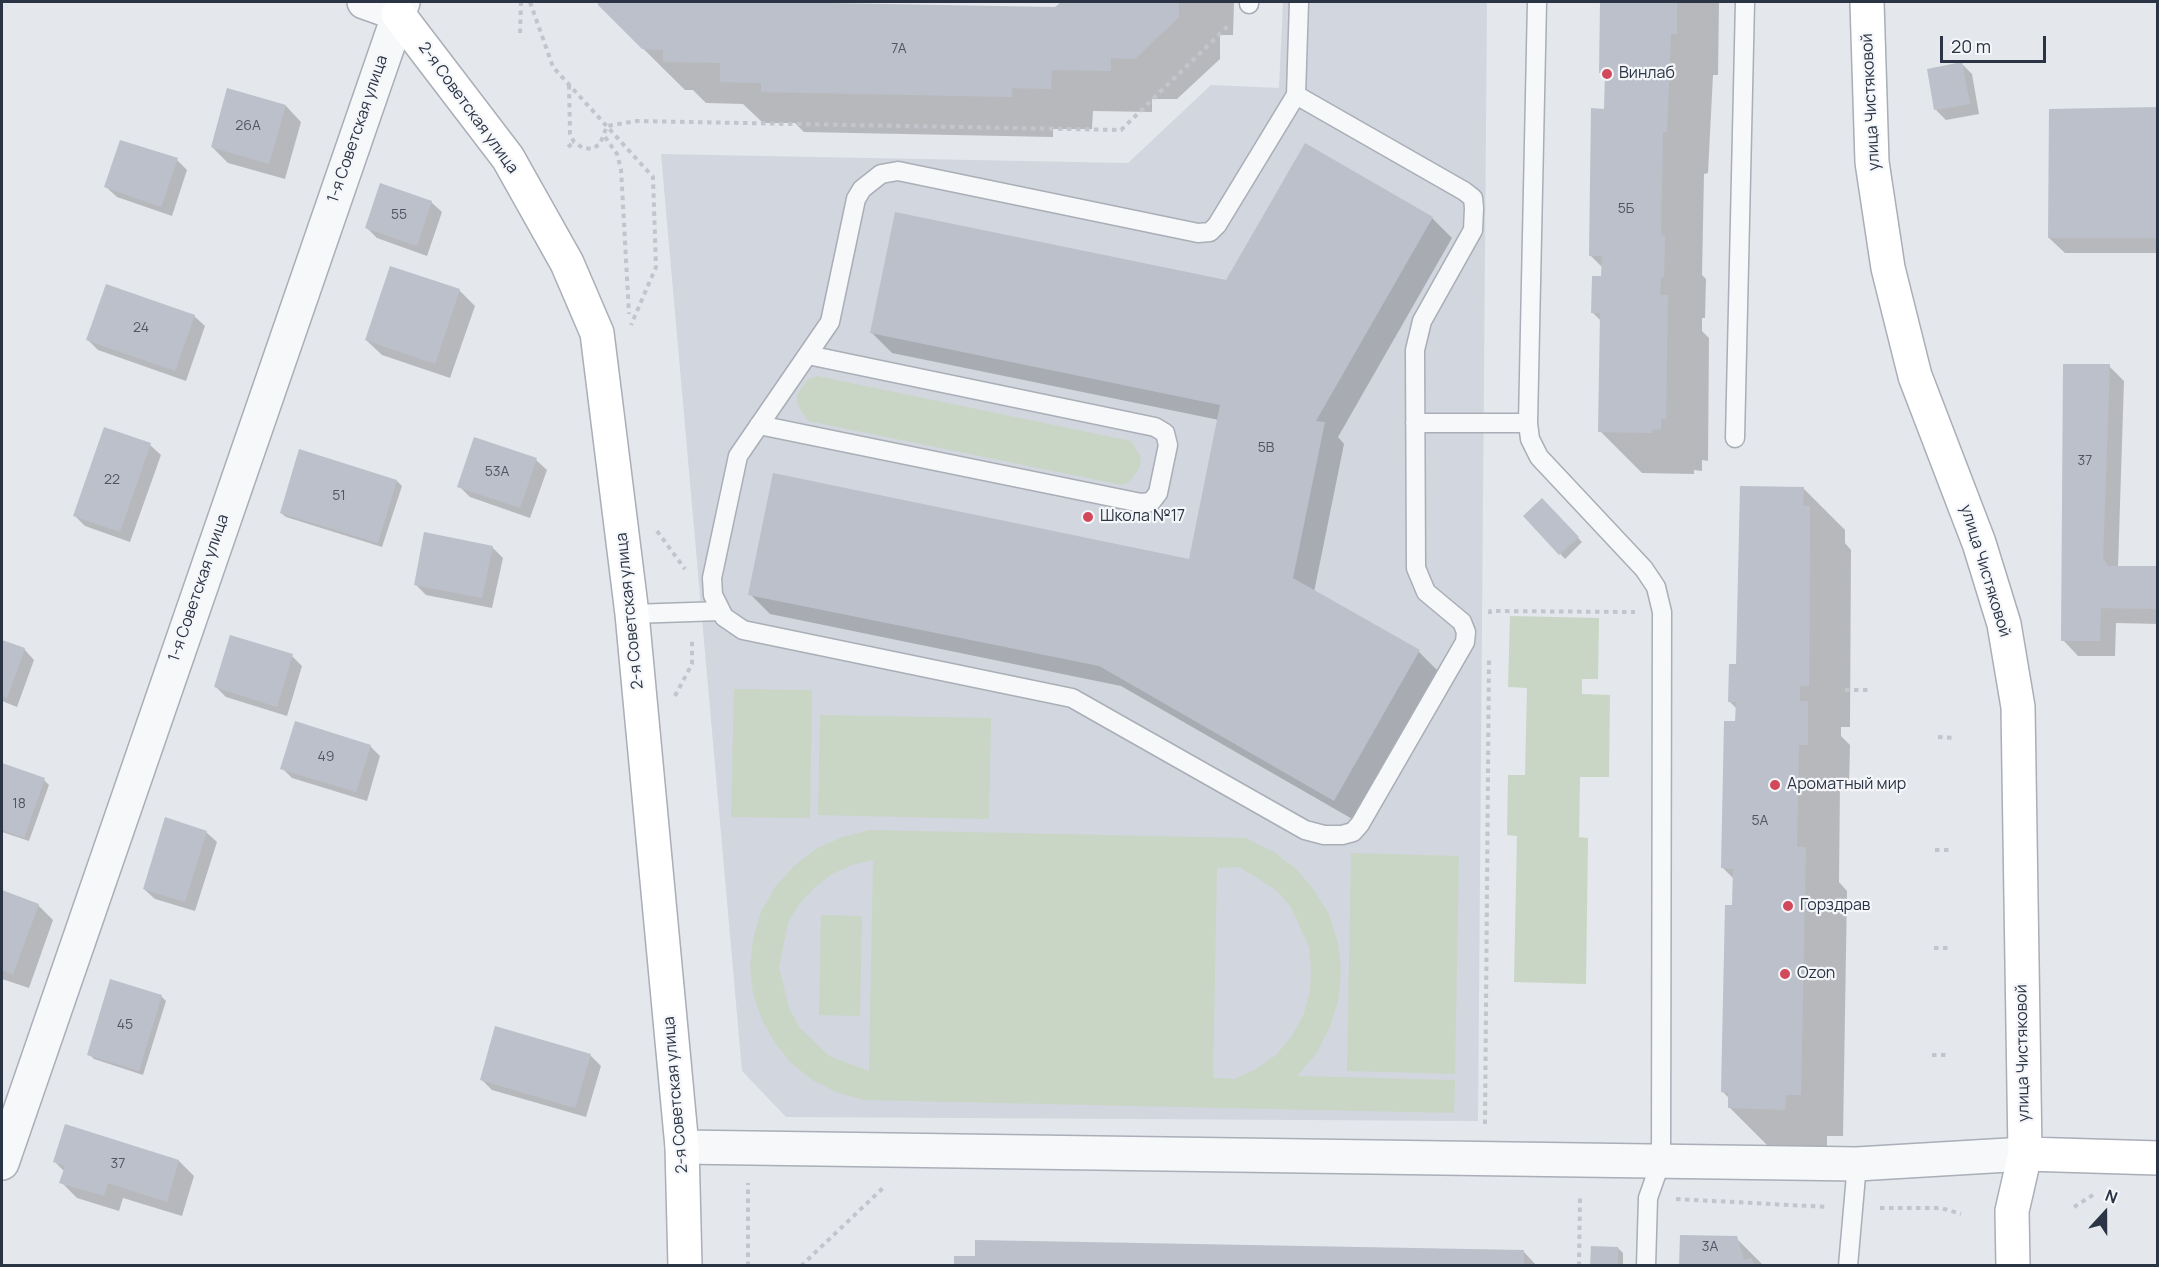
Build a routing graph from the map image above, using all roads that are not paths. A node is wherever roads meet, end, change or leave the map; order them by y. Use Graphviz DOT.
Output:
graph roads {
  1 [pos="364,2"];
  2 [pos="1299,2"];
  3 [pos="1537,2"];
  4 [pos="1745,2"];
  5 [pos="1867,2"];
  6 [pos="401,8"];
  7 [pos="1296,94"];
  8 [pos="808,355"];
  9 [pos="1415,423"];
  10 [pos="1528,423"];
  11 [pos="759,425"];
  12 [pos="1735,438"];
  13 [pos="721,611"];
  14 [pos="632,614"];
  15 [pos="682,1147"];
  16 [pos="2025,1154"];
  17 [pos="2157,1158"];
  18 [pos="1661,1161"];
  19 [pos="2,1163"];
  20 [pos="1857,1164"];
  21 [pos="684,1266"];
  22 [pos="1646,1266"];
  23 [pos="1848,1266"];
  24 [pos="2013,1266"];
  1 -- 6 [label="street"];
  2 -- 7 [label="lane"];
  3 -- 10 [label="lane"];
  4 -- 12 [label="lane"];
  5 -- 16 [label="street, улица Чистяковой"];
  6 -- 14 [label="street, 2-я Советская улица"];
  6 -- 19 [label="street, 1-я Советская улица"];
  7 -- 8 [label="lane"];
  7 -- 9 [label="lane"];
  8 -- 11 [label="lane"];
  8 -- 11 [label="lane"];
  9 -- 10 [label="lane"];
  9 -- 13 [label="lane"];
  10 -- 18 [label="lane"];
  11 -- 13 [label="lane"];
  13 -- 14 [label="lane"];
  14 -- 15 [label="street, 2-я Советская улица"];
  15 -- 18 [label="street"];
  15 -- 21 [label="street, 2-я Советская улица"];
  16 -- 17 [label="street"];
  16 -- 20 [label="street"];
  16 -- 24 [label="street, улица Чистяковой"];
  18 -- 20 [label="street"];
  18 -- 22 [label="lane"];
  20 -- 23 [label="lane"];
}
